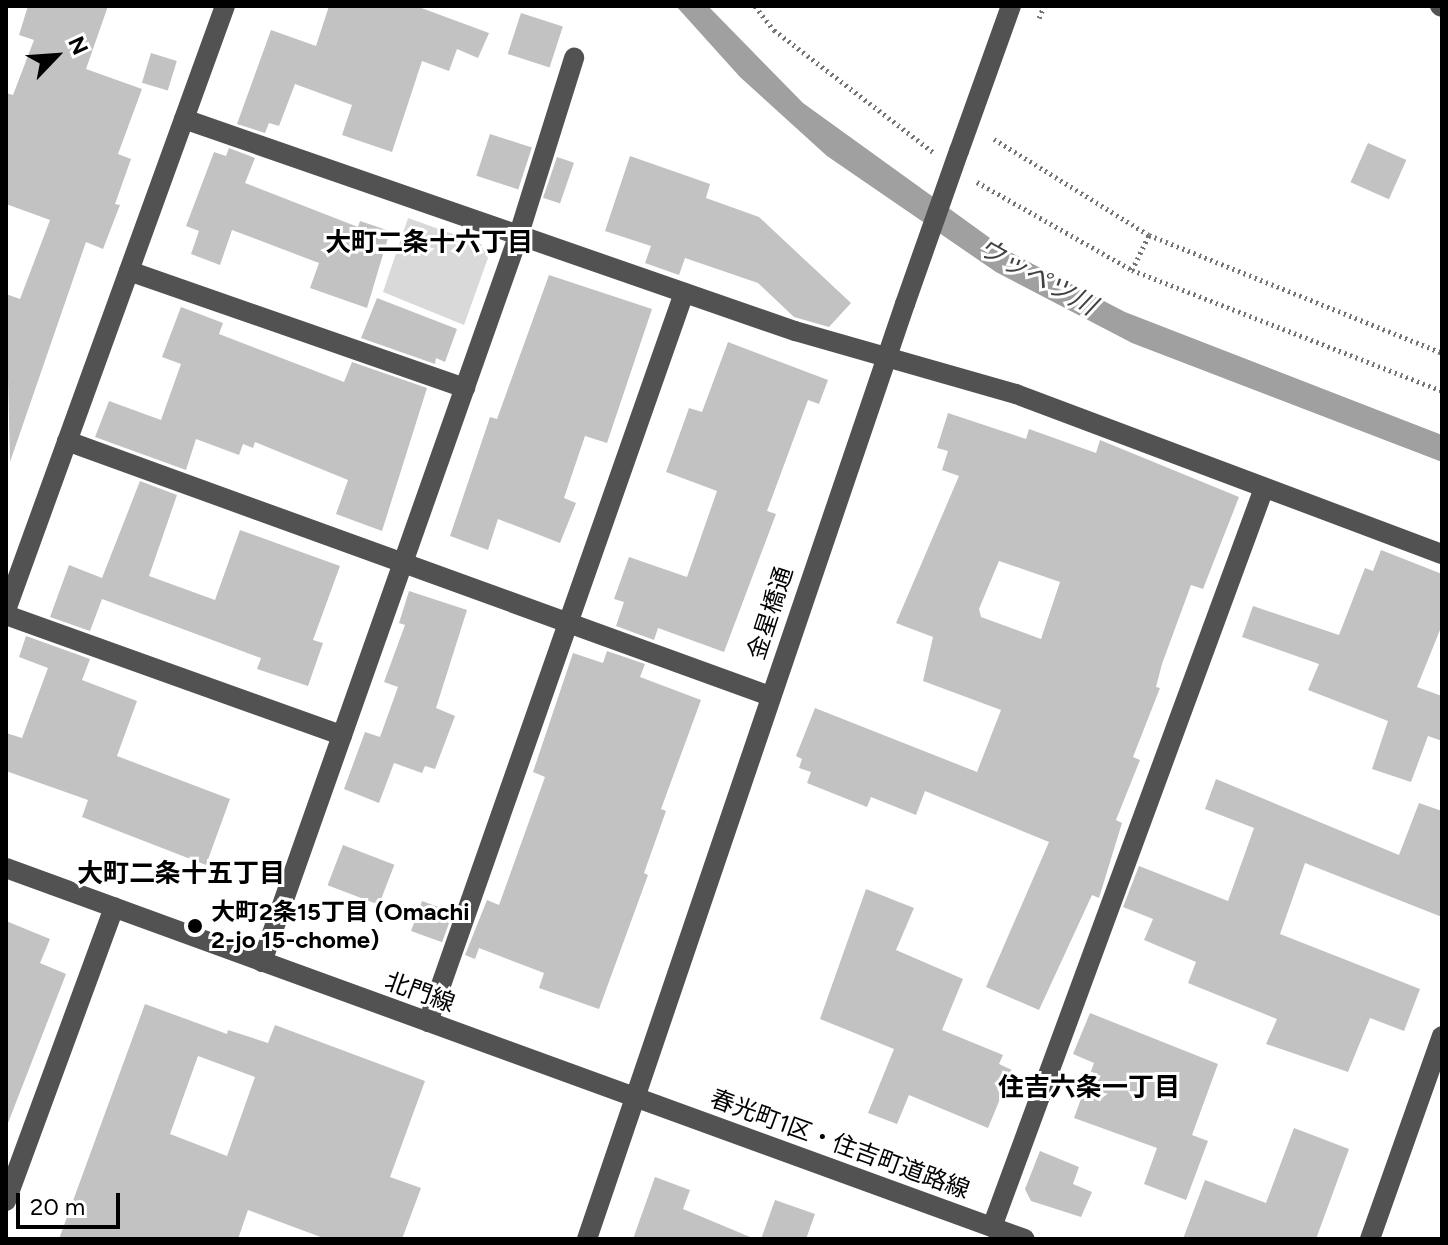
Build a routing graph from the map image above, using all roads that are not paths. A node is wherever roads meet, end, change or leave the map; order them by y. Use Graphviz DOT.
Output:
graph roads {
  1 [pos="225,6"];
  2 [pos="1011,6"];
  3 [pos="574,58"];
  4 [pos="184,119"];
  5 [pos="518,237"];
  6 [pos="129,271"];
  7 [pos="684,293"];
  8 [pos="883,359"];
  9 [pos="465,388"];
  10 [pos="67,441"];
  11 [pos="1264,488"];
  12 [pos="1442,554"];
  13 [pos="404,562"];
  14 [pos="6,612"];
  15 [pos="570,622"];
  16 [pos="770,696"];
  17 [pos="342,735"];
  18 [pos="6,868"];
  19 [pos="114,907"];
  20 [pos="262,962"];
  21 [pos="428,1022"];
  22 [pos="1442,1036"];
  23 [pos="637,1097"];
  24 [pos="6,1201"];
  25 [pos="992,1227"];
  26 [pos="1017,1238"];
  27 [pos="587,1239"];
  28 [pos="1370,1239"];
  1 -- 4 [label="street"];
  2 -- 8 [label="street, 金星橋通, bridge"];
  3 -- 5 [label="street"];
  4 -- 5 [label="street"];
  4 -- 6 [label="street"];
  5 -- 7 [label="street"];
  5 -- 9 [label="street"];
  6 -- 9 [label="street"];
  6 -- 10 [label="street"];
  7 -- 8 [label="street"];
  7 -- 15 [label="street"];
  8 -- 11 [label="street"];
  8 -- 16 [label="street, 金星橋通"];
  9 -- 13 [label="street"];
  10 -- 13 [label="street"];
  10 -- 14 [label="street"];
  11 -- 12 [label="street"];
  11 -- 25 [label="street"];
  13 -- 15 [label="street"];
  13 -- 17 [label="street"];
  14 -- 17 [label="street"];
  15 -- 16 [label="street"];
  15 -- 21 [label="street"];
  16 -- 23 [label="street, 金星橋通"];
  17 -- 20 [label="street"];
  18 -- 19 [label="street, 北門線"];
  19 -- 20 [label="street, 北門線"];
  19 -- 24 [label="street"];
  20 -- 21 [label="street, 北門線"];
  21 -- 23 [label="street, 北門線"];
  22 -- 28 [label="street"];
  23 -- 25 [label="street, 春光町1区・住吉町道路線"];
  23 -- 27 [label="street, 金星橋通"];
  25 -- 26 [label="street, 春光町1区・住吉町道路線"];
}
